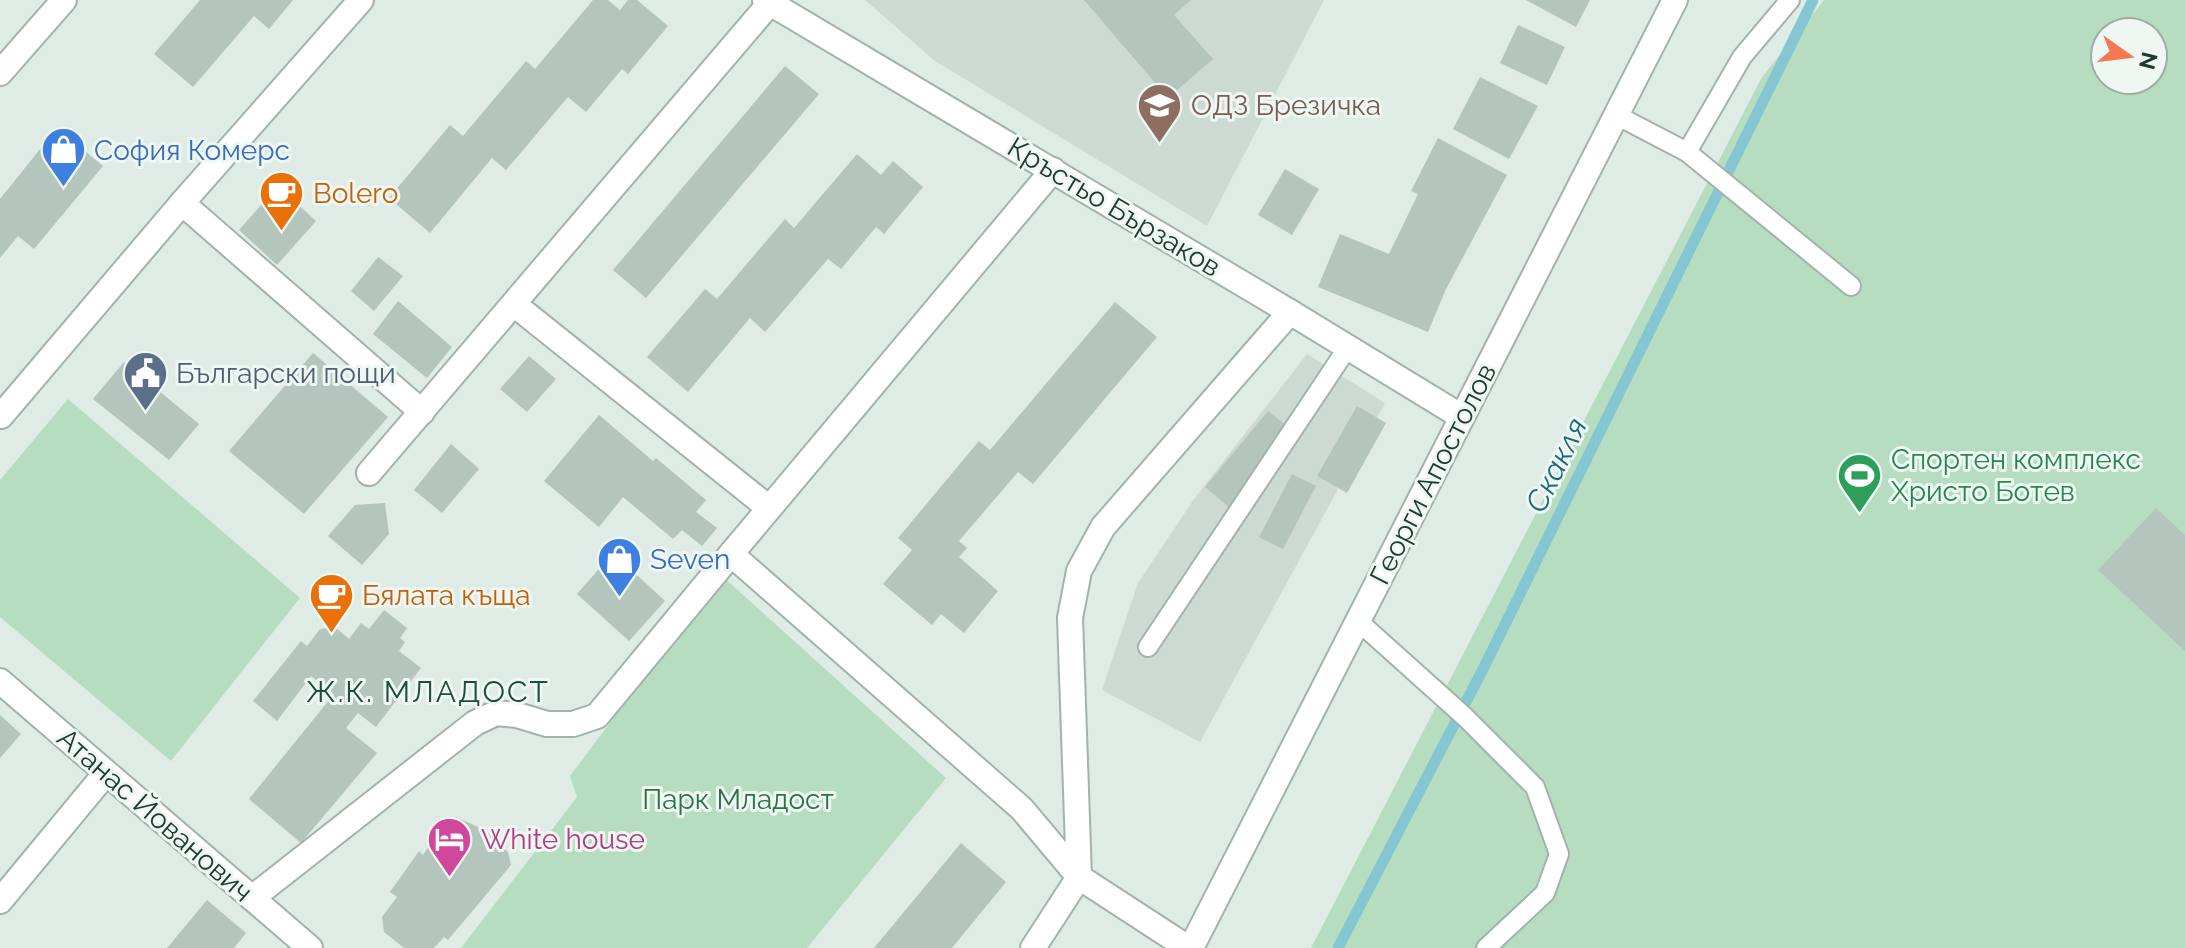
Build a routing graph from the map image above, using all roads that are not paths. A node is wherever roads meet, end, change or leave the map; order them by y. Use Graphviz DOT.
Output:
graph roads {
  1 [pos="64,0"];
  2 [pos="361,0"];
  3 [pos="1675,0"];
  4 [pos="1790,0"];
  5 [pos="767,2"];
  6 [pos="0,73"];
  7 [pos="1616,115"];
  8 [pos="1687,152"];
  9 [pos="1053,170"];
  10 [pos="182,203"];
  11 [pos="1851,286"];
  12 [pos="515,305"];
  13 [pos="1290,312"];
  14 [pos="1348,347"];
  15 [pos="422,412"];
  16 [pos="1,416"];
  17 [pos="1462,417"];
  18 [pos="369,473"];
  19 [pos="769,508"];
  20 [pos="731,554"];
  21 [pos="1358,621"];
  22 [pos="1148,647"];
  23 [pos="0,681"];
  24 [pos="106,773"];
  25 [pos="1079,877"];
  26 [pos="252,898"];
  27 [pos="0,901"];
  28 [pos="310,948"];
  29 [pos="1033,948"];
  30 [pos="1189,948"];
  31 [pos="1486,948"];
  1 -- 6 [label="street"];
  2 -- 10 [label="street"];
  3 -- 7 [label="street, Георги Апостолов"];
  4 -- 8 [label="lane"];
  5 -- 9 [label="street, Кръстьо Бързаков"];
  5 -- 12 [label="street"];
  7 -- 8 [label="lane"];
  7 -- 17 [label="street, Георги Апостолов"];
  8 -- 11 [label="lane"];
  9 -- 13 [label="street, Кръстьо Бързаков"];
  9 -- 19 [label="street"];
  10 -- 15 [label="street"];
  10 -- 16 [label="street"];
  12 -- 15 [label="street"];
  12 -- 19 [label="street"];
  13 -- 14 [label="street, Кръстьо Бързаков"];
  13 -- 25 [label="street"];
  14 -- 17 [label="street, Кръстьо Бързаков"];
  14 -- 22 [label="lane"];
  15 -- 18 [label="street"];
  17 -- 21 [label="street, Георги Апостолов"];
  19 -- 20 [label="street"];
  20 -- 25 [label="street"];
  20 -- 26 [label="street"];
  21 -- 30 [label="street, Георги Апостолов"];
  21 -- 31 [label="lane"];
  23 -- 24 [label="street, Атанас Йованович"];
  24 -- 26 [label="street, Атанас Йованович"];
  24 -- 27 [label="street"];
  25 -- 29 [label="street"];
  25 -- 30 [label="street"];
  26 -- 28 [label="street, Атанас Йованович"];
}
